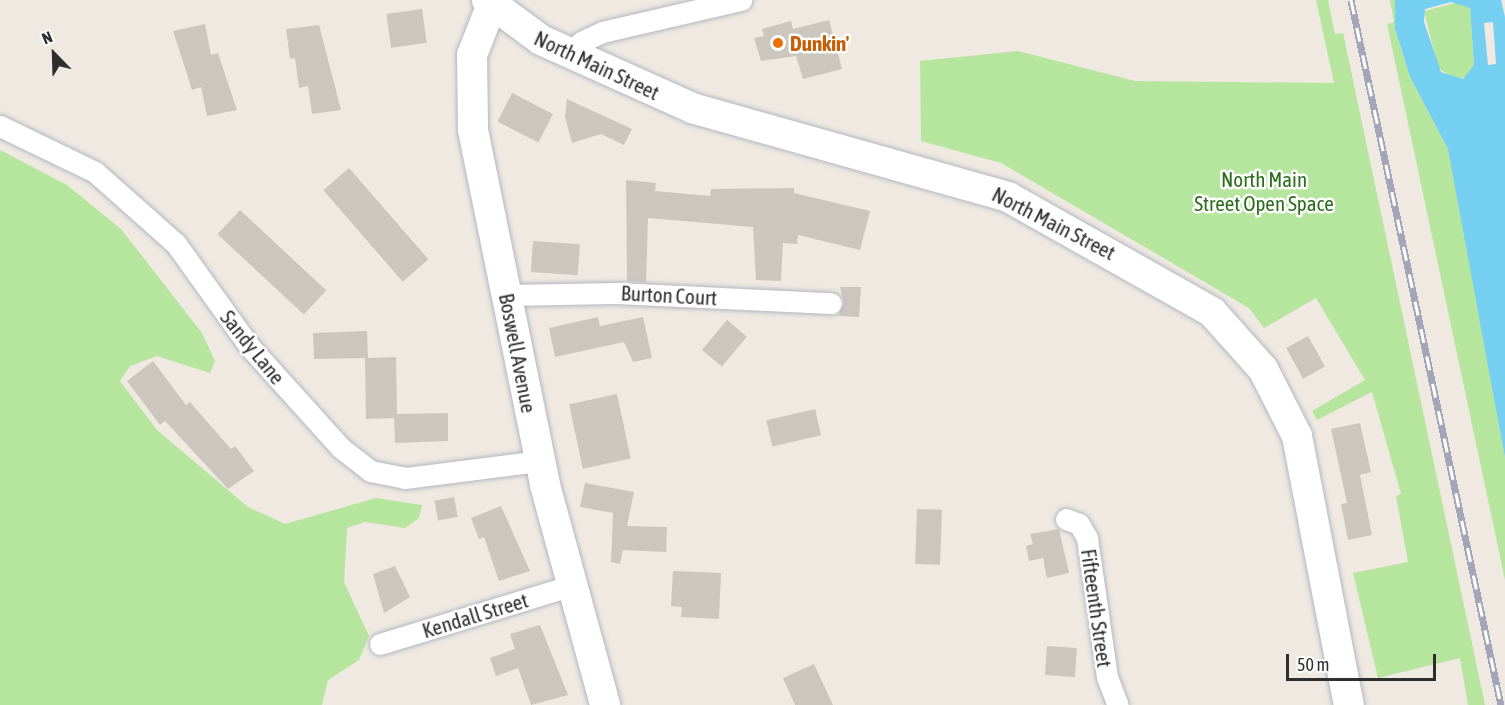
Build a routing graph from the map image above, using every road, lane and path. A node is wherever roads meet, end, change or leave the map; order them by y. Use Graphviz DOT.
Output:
graph roads {
  1 [pos="741,0"];
  2 [pos="490,2"];
  3 [pos="690,6"];
  4 [pos="571,55"];
  5 [pos="0,126"];
  6 [pos="506,295"];
  7 [pos="831,303"];
  8 [pos="540,461"];
  9 [pos="1066,519"];
  10 [pos="570,586"];
  11 [pos="380,644"];
  12 [pos="605,705"];
  13 [pos="1118,705"];
  14 [pos="1349,705"];
  1 -- 3 [label="street"];
  2 -- 4 [label="main road, North Main Street"];
  2 -- 6 [label="main road, Boswell Avenue"];
  3 -- 4 [label="street"];
  4 -- 14 [label="main road, North Main Street"];
  5 -- 8 [label="street, Sandy Lane"];
  6 -- 7 [label="street, Burton Court"];
  6 -- 8 [label="main road, Boswell Avenue"];
  8 -- 10 [label="main road, Boswell Avenue"];
  9 -- 13 [label="street, Fifteenth Street"];
  10 -- 11 [label="street, Kendall Street"];
  10 -- 12 [label="main road, Boswell Avenue"];
}
